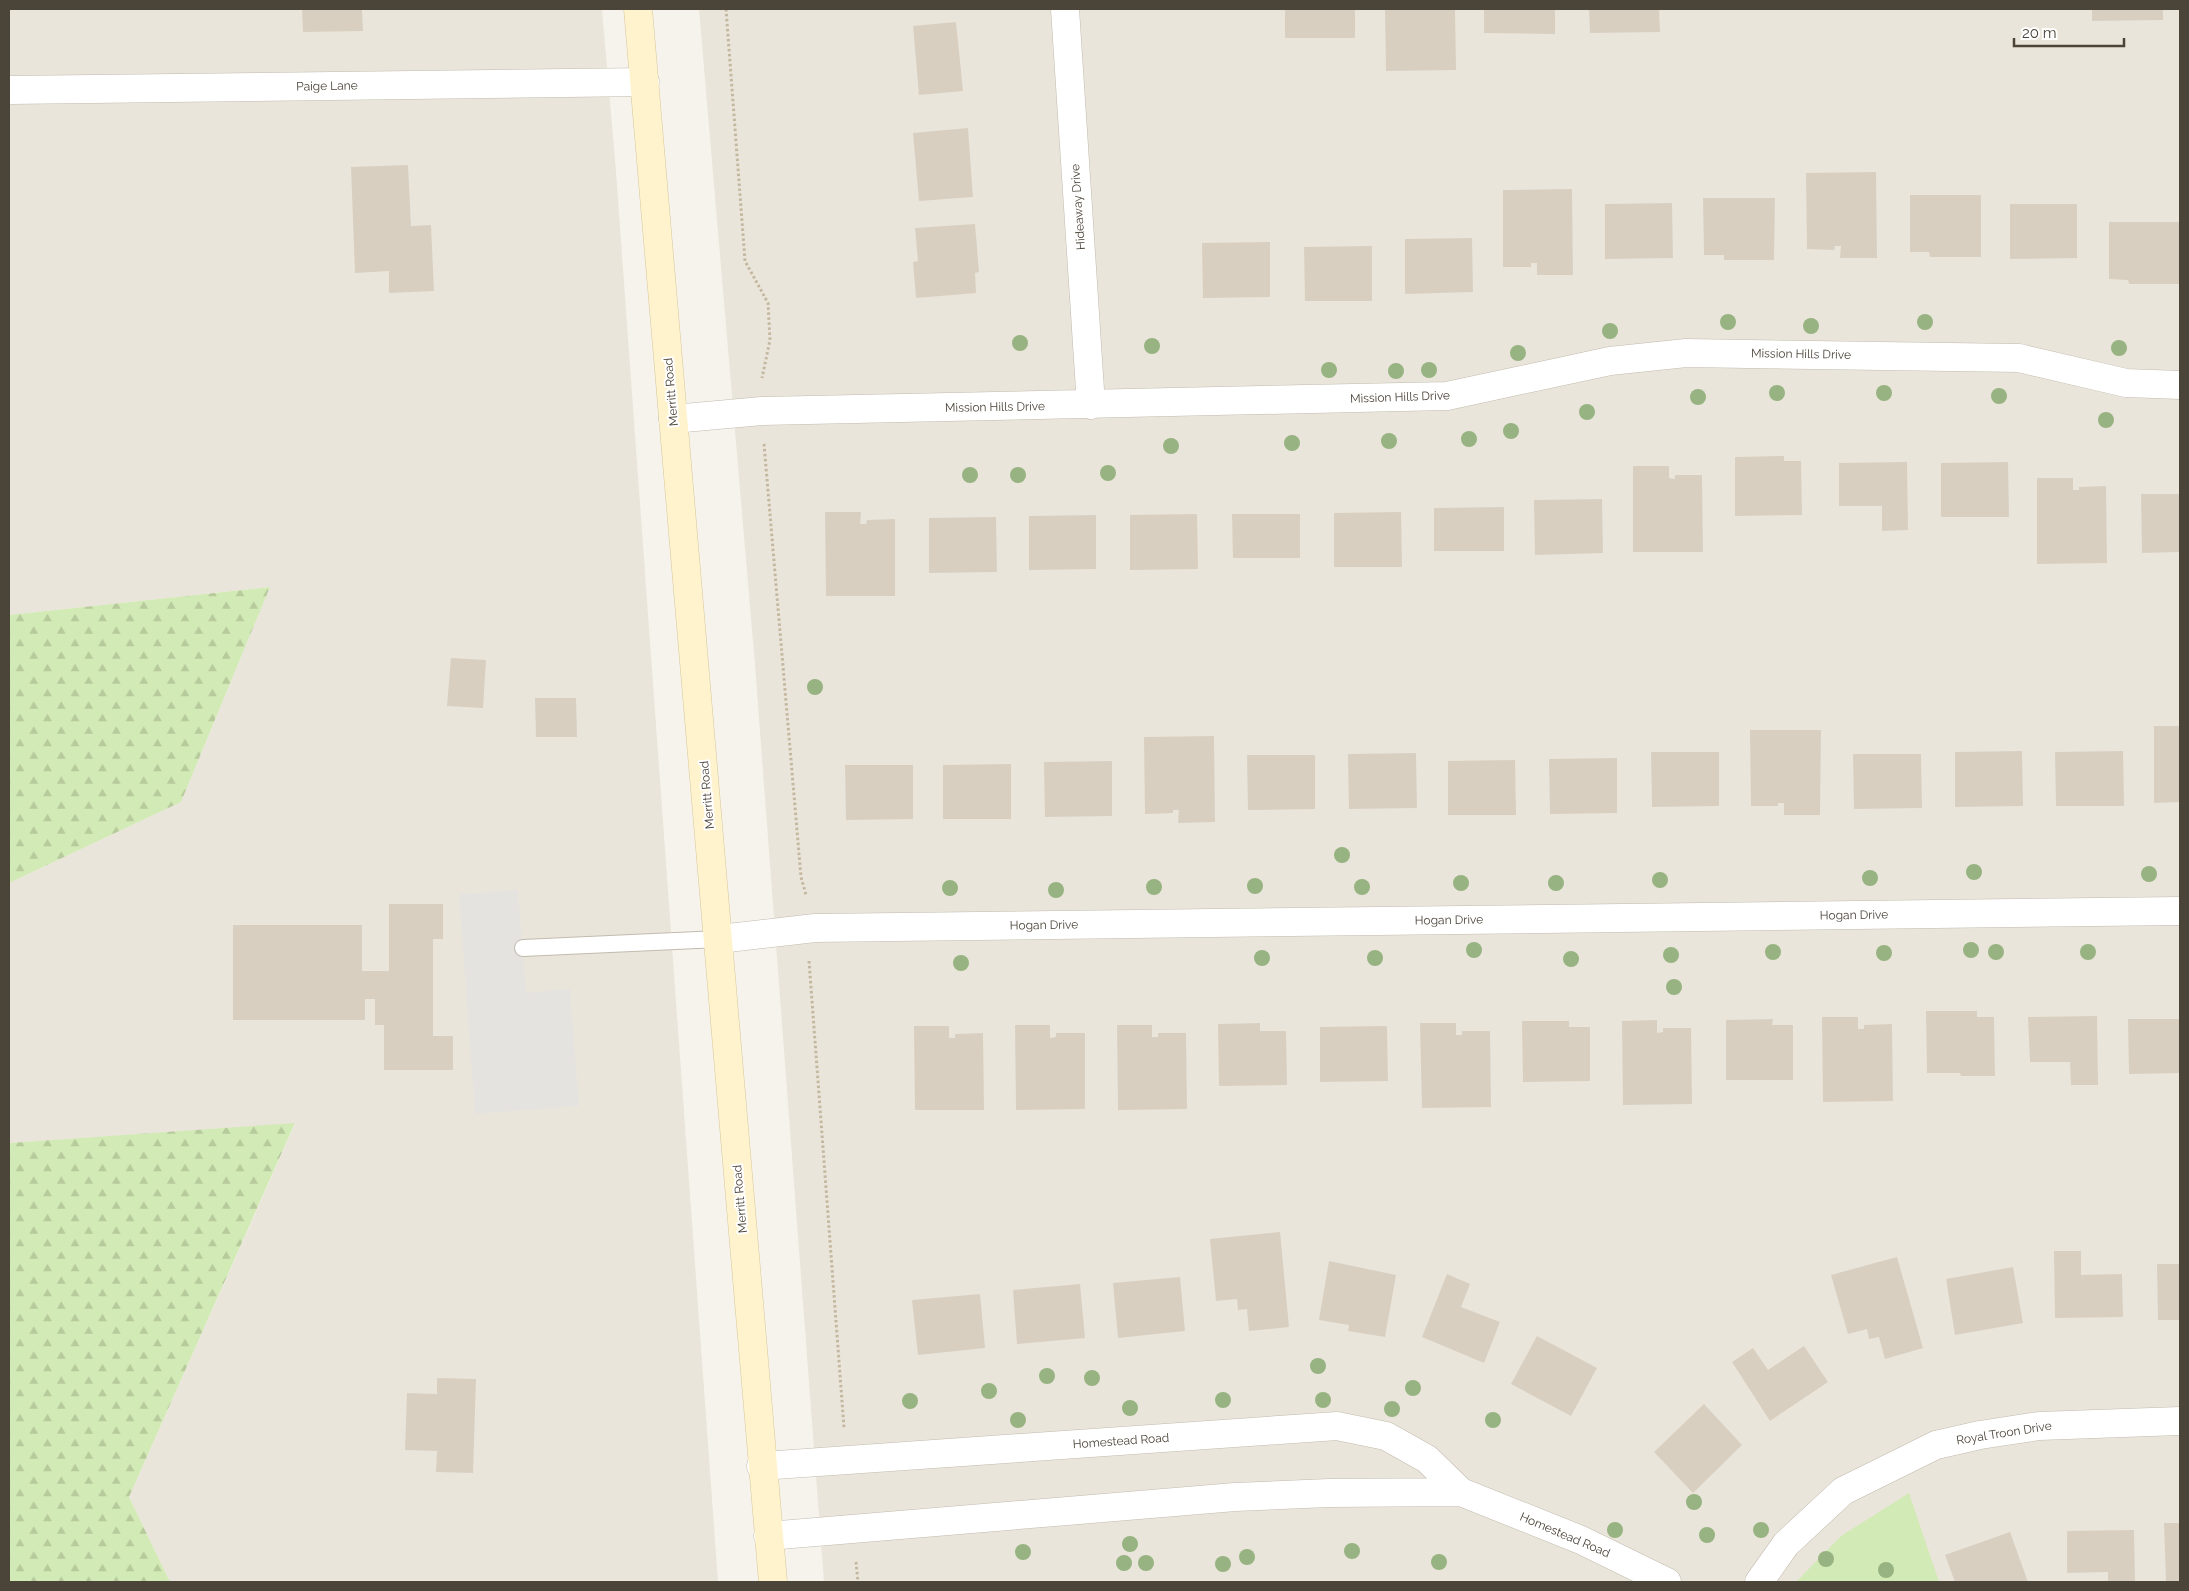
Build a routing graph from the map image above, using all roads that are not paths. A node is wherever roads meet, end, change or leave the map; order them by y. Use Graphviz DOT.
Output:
graph roads {
  1 [pos="638,9"];
  2 [pos="1065,9"];
  3 [pos="645,82"];
  4 [pos="9,90"];
  5 [pos="2180,385"];
  6 [pos="1091,405"];
  7 [pos="673,419"];
  8 [pos="2180,911"];
  9 [pos="719,939"];
  10 [pos="523,948"];
  11 [pos="2180,1421"];
  12 [pos="761,1466"];
  13 [pos="1461,1492"];
  14 [pos="768,1536"];
  15 [pos="773,1582"];
  16 [pos="1667,1582"];
  17 [pos="1759,1582"];
  1 -- 3 [label="street, Merritt Road"];
  2 -- 6 [label="street, Hideaway Drive"];
  3 -- 4 [label="street, Paige Lane"];
  3 -- 7 [label="street, Merritt Road"];
  5 -- 6 [label="street, Mission Hills Drive"];
  6 -- 7 [label="street, Mission Hills Drive"];
  7 -- 9 [label="street, Merritt Road"];
  8 -- 9 [label="street, Hogan Drive"];
  9 -- 10 [label="lane"];
  9 -- 12 [label="street, Merritt Road"];
  11 -- 17 [label="street, Royal Troon Drive"];
  12 -- 13 [label="street, Homestead Road"];
  12 -- 14 [label="street, Merritt Road"];
  13 -- 14 [label="street, Homestead Road"];
  13 -- 16 [label="street, Homestead Road"];
  14 -- 15 [label="street, Merritt Road"];
}
